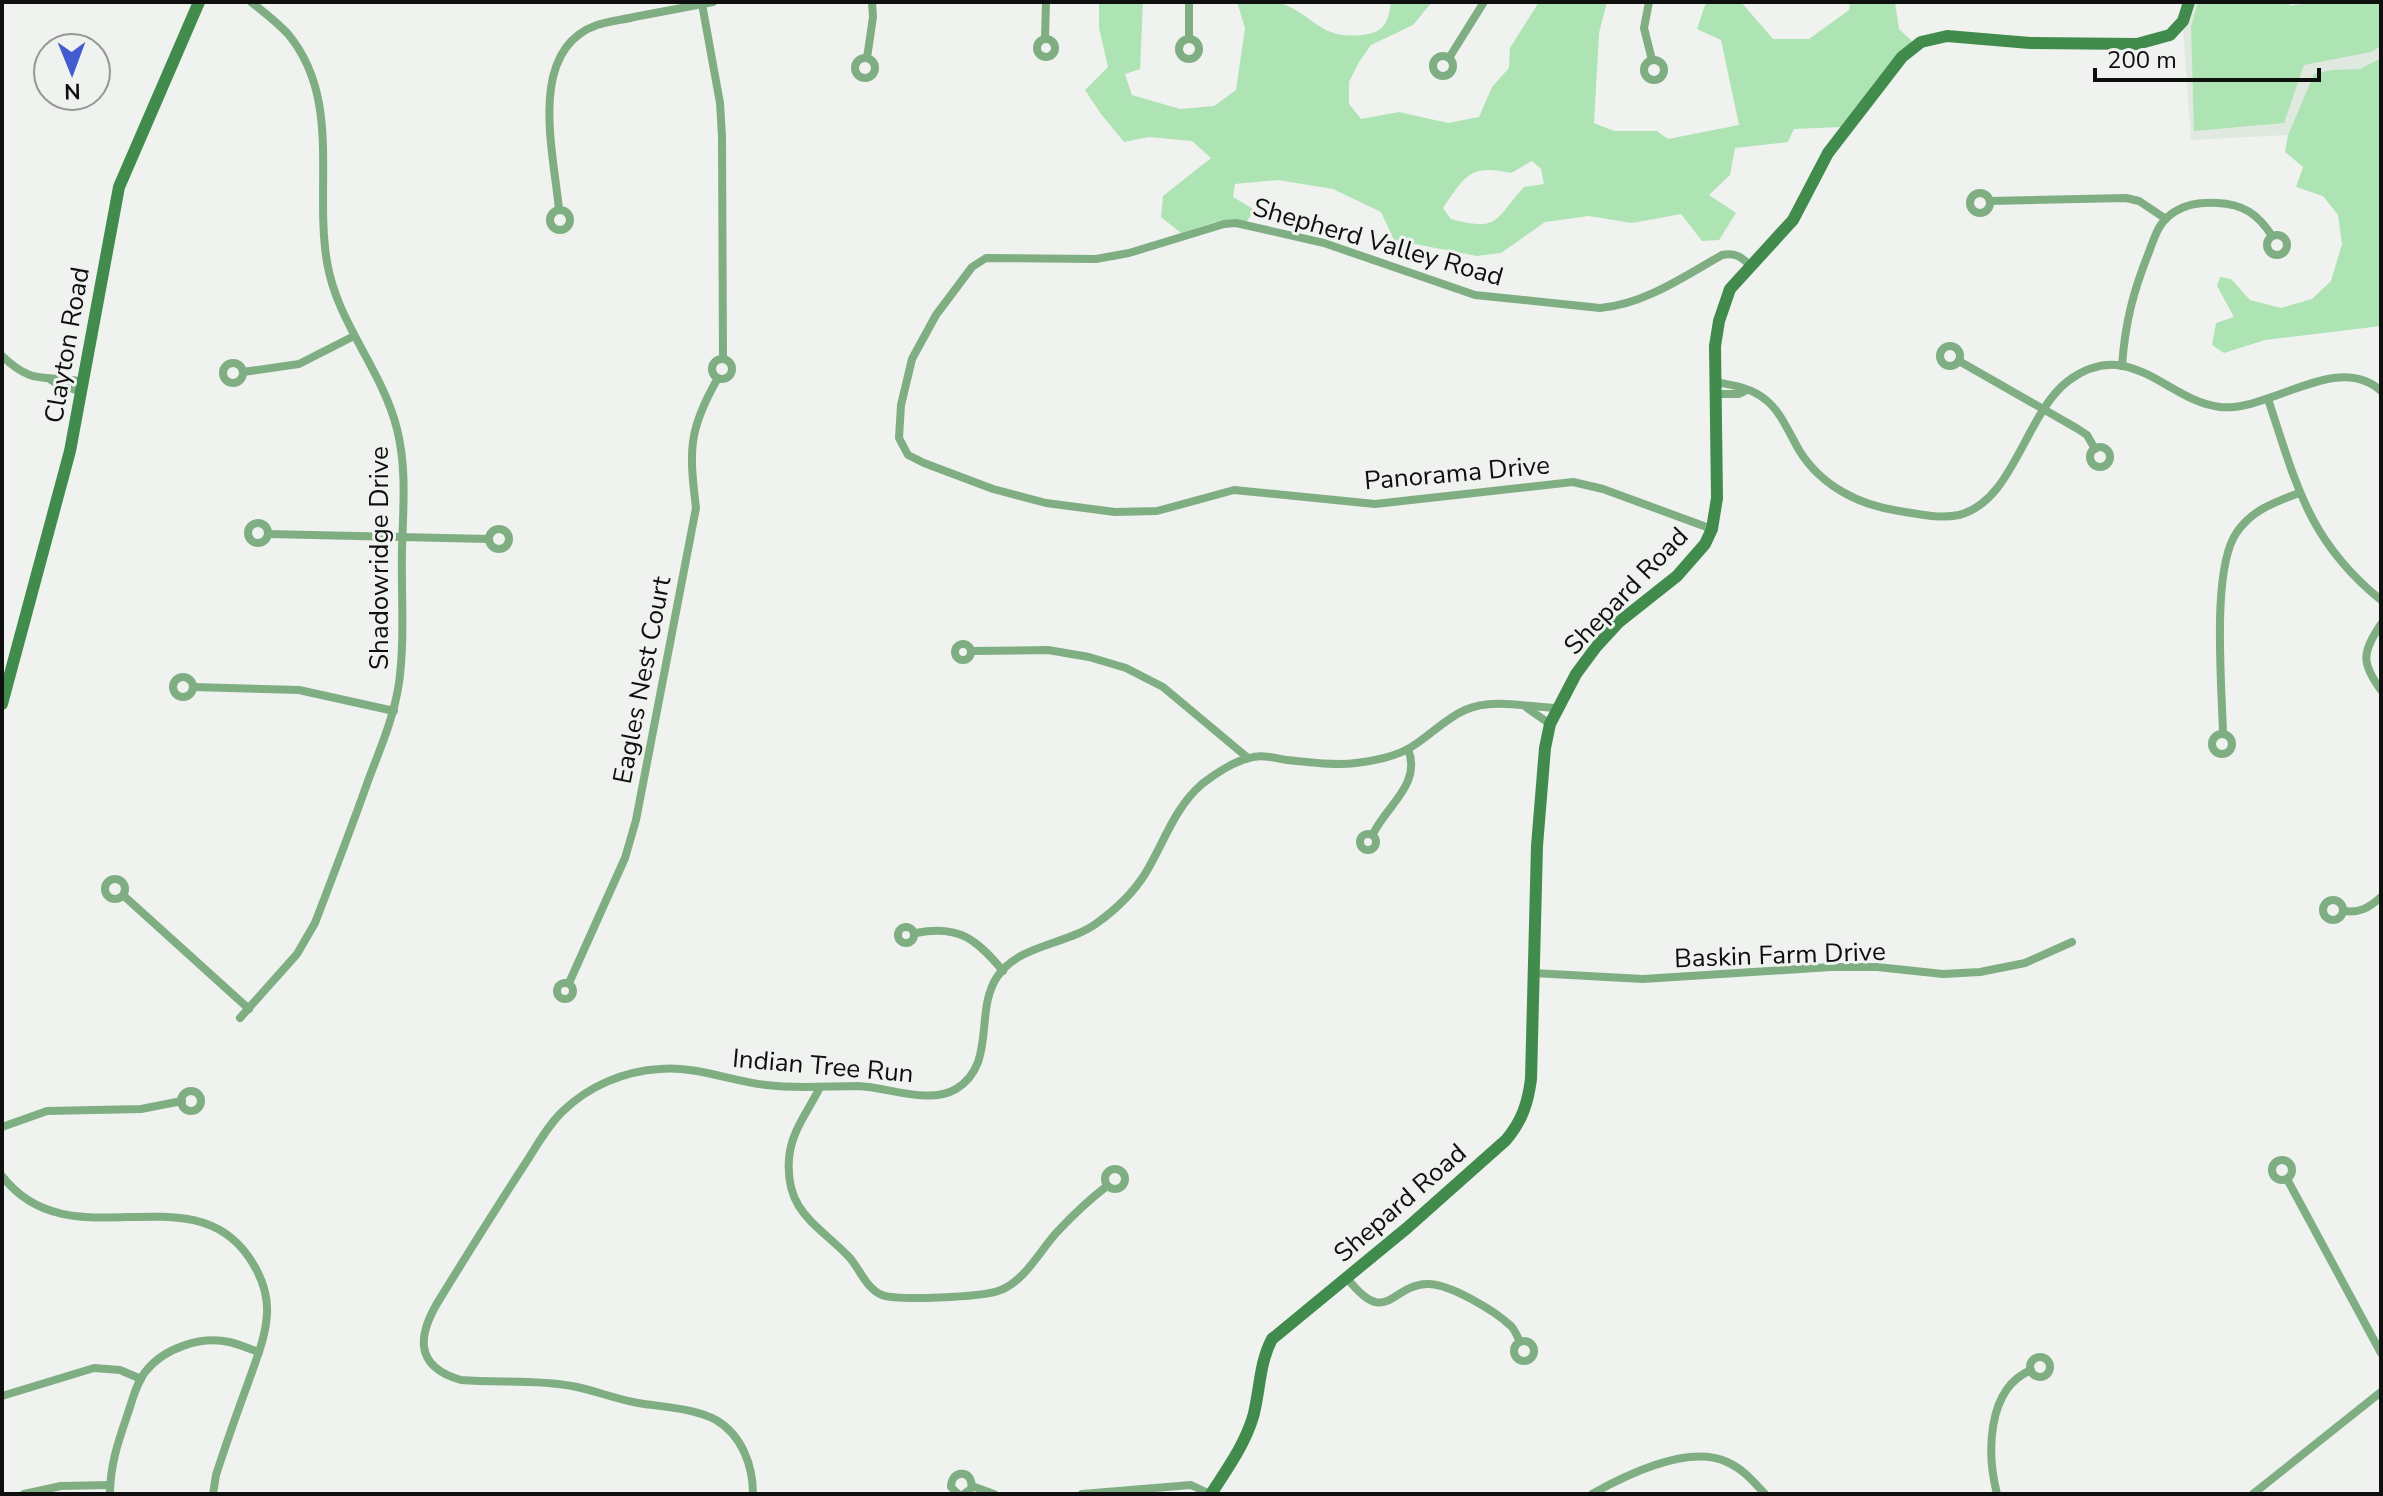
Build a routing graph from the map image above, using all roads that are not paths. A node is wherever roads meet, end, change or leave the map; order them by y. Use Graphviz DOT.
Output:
graph roads {
  1 [pos="199,2"];
  2 [pos="251,2"];
  3 [pos="713,2"];
  4 [pos="872,2"];
  5 [pos="1046,2"];
  6 [pos="1189,2"];
  7 [pos="1484,2"];
  8 [pos="1649,2"];
  9 [pos="2189,2"];
  10 [pos="702,4"];
  11 [pos="1045,38"];
  12 [pos="1189,39"];
  13 [pos="867,58"];
  14 [pos="1449,58"];
  15 [pos="1652,60"];
  16 [pos="1990,201"];
  17 [pos="559,210"];
  18 [pos="2166,219"];
  19 [pos="2272,236"];
  20 [pos="1750,265"];
  21 [pos="354,336"];
  22 [pos="2,356"];
  23 [pos="723,359"];
  24 [pos="1959,361"];
  25 [pos="2122,366"];
  26 [pos="243,372"];
  27 [pos="718,378"];
  28 [pos="83,386"];
  29 [pos="1716,388"];
  30 [pos="2381,391"];
  31 [pos="2268,399"];
  32 [pos="2043,409"];
  33 [pos="899,425"];
  34 [pos="2095,449"];
  35 [pos="2299,493"];
  36 [pos="1712,529"];
  37 [pos="268,534"];
  38 [pos="403,537"];
  39 [pos="489,539"];
  40 [pos="2381,600"];
  41 [pos="2381,624"];
  42 [pos="971,651"];
  43 [pos="193,687"];
  44 [pos="2381,690"];
  45 [pos="2,704"];
  46 [pos="1527,707"];
  47 [pos="1556,708"];
  48 [pos="394,711"];
  49 [pos="1550,724"];
  50 [pos="2223,734"];
  51 [pos="1408,749"];
  52 [pos="1248,758"];
  53 [pos="1373,834"];
  54 [pos="124,896"];
  55 [pos="2381,897"];
  56 [pos="2344,911"];
  57 [pos="916,933"];
  58 [pos="2072,942"];
  59 [pos="1003,971"];
  60 [pos="1533,973"];
  61 [pos="569,983"];
  62 [pos="249,1009"];
  63 [pos="240,1018"];
  64 [pos="820,1087"];
  65 [pos="182,1101"];
  66 [pos="2,1127"];
  67 [pos="2,1176"];
  68 [pos="2287,1179"];
  69 [pos="1107,1186"];
  70 [pos="1347,1278"];
  71 [pos="1520,1342"];
  72 [pos="259,1352"];
  73 [pos="2381,1353"];
  74 [pos="2031,1370"];
  75 [pos="141,1379"];
  76 [pos="2381,1392"];
  77 [pos="2,1396"];
  78 [pos="972,1486"];
  79 [pos="110,1490"];
  80 [pos="24,1494"];
  81 [pos="213,1494"];
  82 [pos="753,1494"];
  83 [pos="958,1494"];
  84 [pos="964,1494"];
  85 [pos="994,1494"];
  86 [pos="1082,1494"];
  87 [pos="1211,1494"];
  88 [pos="1592,1494"];
  89 [pos="1765,1494"];
  90 [pos="1997,1494"];
  91 [pos="2253,1494"];
  1 -- 28 [label="street, Clayton Road"];
  2 -- 21 [label="street, Shadowridge Drive"];
  3 -- 10 [label="street"];
  4 -- 13 [label="street"];
  5 -- 11 [label="street"];
  6 -- 12 [label="street"];
  7 -- 14 [label="street"];
  8 -- 15 [label="street"];
  9 -- 20 [label="street, Shepard Road"];
  10 -- 17 [label="street"];
  10 -- 23 [label="street, Eagles Nest Court"];
  16 -- 18 [label="street"];
  18 -- 19 [label="street"];
  18 -- 25 [label="street"];
  20 -- 29 [label="street, Shepard Road"];
  20 -- 33 [label="street, Shepherd Valley Road"];
  21 -- 26 [label="street"];
  21 -- 38 [label="street, Shadowridge Drive"];
  22 -- 28 [label="street"];
  23 -- 27 [label="street, Eagles Nest Court"];
  23 -- 27 [label="street, Eagles Nest Court"];
  24 -- 32 [label="street"];
  25 -- 31 [label="street"];
  25 -- 32 [label="street"];
  27 -- 61 [label="street, Eagles Nest Court"];
  28 -- 45 [label="street, Clayton Road"];
  29 -- 32 [label="street"];
  29 -- 36 [label="street, Shepard Road"];
  30 -- 31 [label="street"];
  31 -- 35 [label="street"];
  32 -- 34 [label="street"];
  33 -- 36 [label="street, Panorama Drive"];
  35 -- 40 [label="street"];
  35 -- 50 [label="street"];
  36 -- 47 [label="street, Shepard Road"];
  37 -- 38 [label="street"];
  38 -- 39 [label="street"];
  38 -- 48 [label="street, Shadowridge Drive"];
  41 -- 44 [label="street"];
  42 -- 52 [label="street"];
  43 -- 48 [label="street"];
  46 -- 47 [label="street"];
  46 -- 49 [label="street"];
  46 -- 51 [label="street"];
  47 -- 49 [label="street, Shepard Road"];
  48 -- 62 [label="street, Shadowridge Drive"];
  49 -- 60 [label="street, Shepard Road"];
  51 -- 52 [label="street"];
  51 -- 53 [label="street"];
  52 -- 59 [label="street"];
  54 -- 62 [label="street"];
  55 -- 56 [label="street"];
  57 -- 59 [label="street"];
  58 -- 60 [label="street, Baskin Farm Drive"];
  59 -- 64 [label="street, Indian Tree Run"];
  60 -- 70 [label="street, Shepard Road"];
  62 -- 63 [label="street, Shadowridge Drive"];
  64 -- 69 [label="street"];
  64 -- 82 [label="street, Indian Tree Run"];
  65 -- 66 [label="street"];
  67 -- 72 [label="street"];
  68 -- 73 [label="street"];
  70 -- 71 [label="street"];
  70 -- 87 [label="street, Shepard Road"];
  72 -- 75 [label="street"];
  72 -- 81 [label="street"];
  74 -- 90 [label="street"];
  75 -- 77 [label="street"];
  75 -- 79 [label="street"];
  76 -- 91 [label="street"];
  78 -- 83 [label="street"];
  78 -- 84 [label="street"];
  78 -- 85 [label="street"];
  79 -- 80 [label="street"];
  86 -- 87 [label="street"];
  88 -- 89 [label="street"];
}
